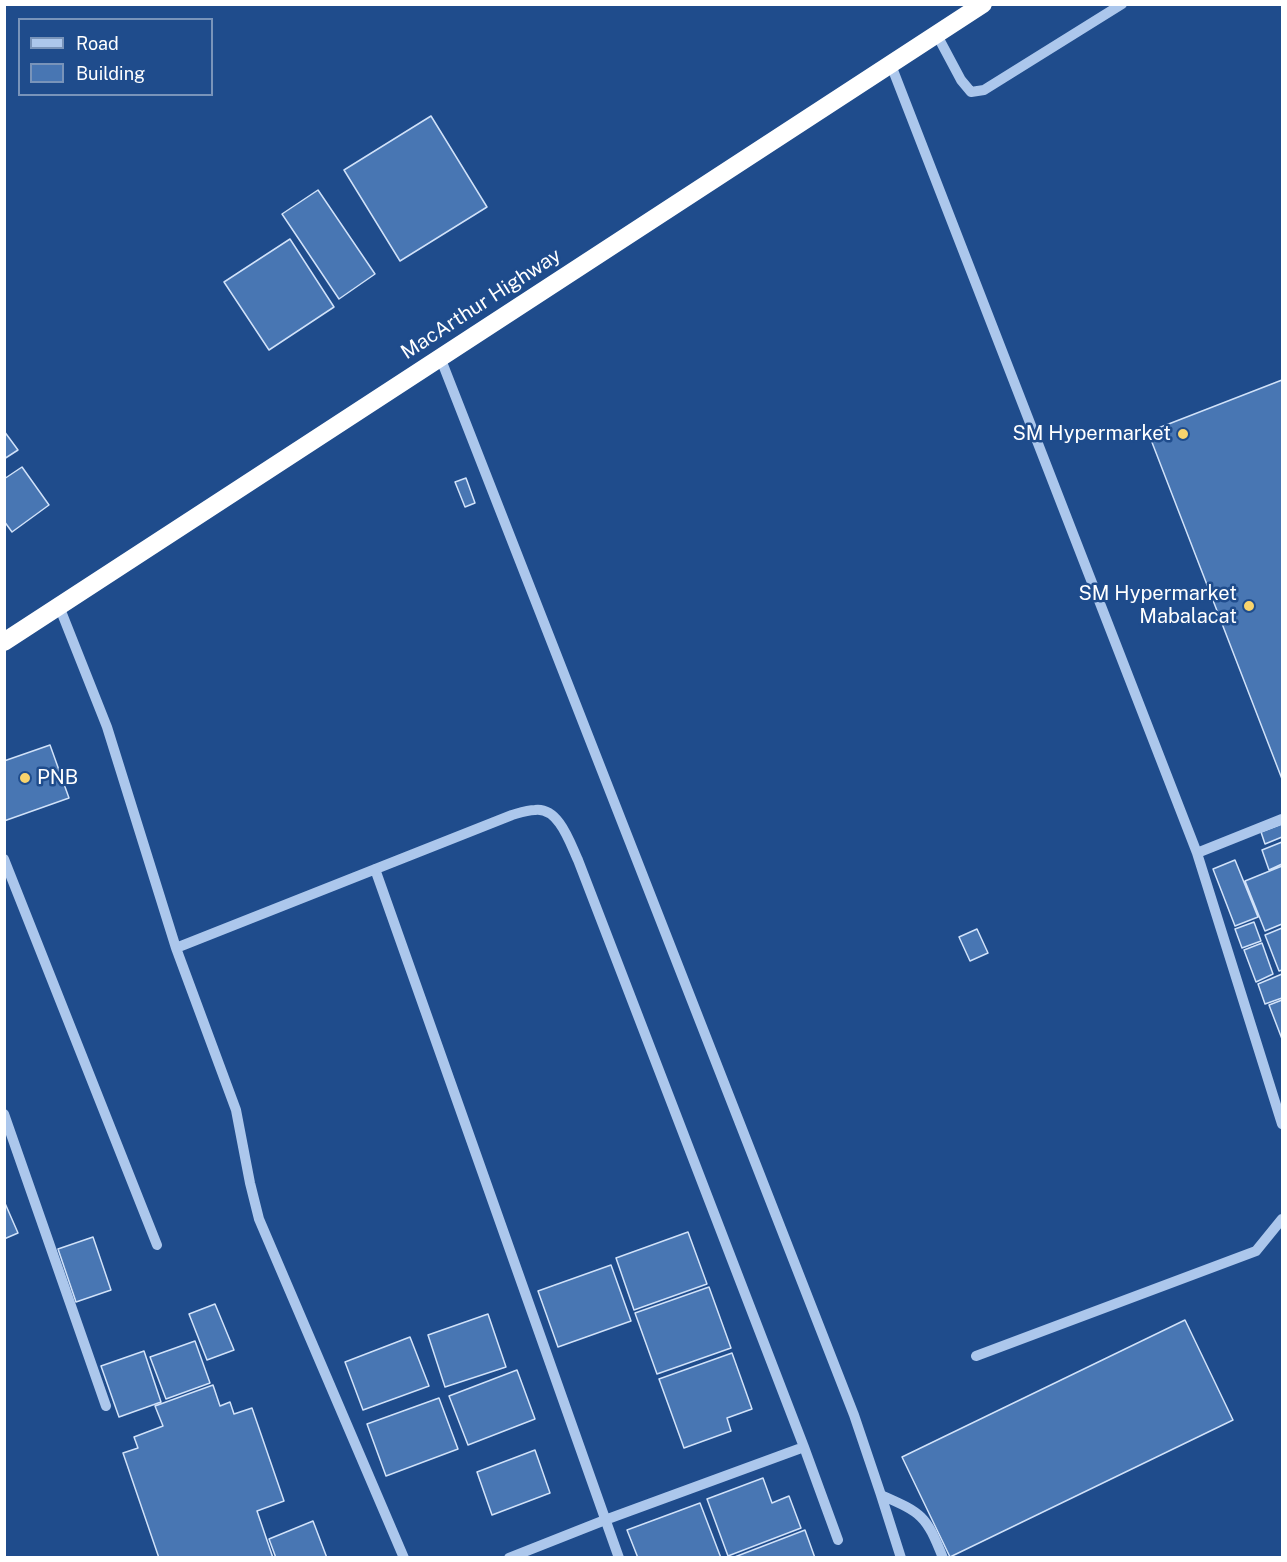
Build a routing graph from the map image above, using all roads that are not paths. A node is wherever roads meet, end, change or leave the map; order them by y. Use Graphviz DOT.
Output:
graph roads {
  1 [pos="983,4"];
  2 [pos="1122,4"];
  3 [pos="937,35"];
  4 [pos="891,65"];
  5 [pos="440,357"];
  6 [pos="59,606"];
  7 [pos="4,642"];
  8 [pos="1282,819"];
  9 [pos="1197,854"];
  10 [pos="4,859"];
  11 [pos="375,869"];
  12 [pos="176,948"];
  13 [pos="4,1114"];
  14 [pos="1282,1124"];
  15 [pos="1282,1219"];
  16 [pos="157,1245"];
  17 [pos="976,1356"];
  18 [pos="106,1406"];
  19 [pos="804,1447"];
  20 [pos="881,1495"];
  21 [pos="605,1520"];
  22 [pos="838,1540"];
  23 [pos="404,1557"];
  24 [pos="509,1557"];
  25 [pos="619,1557"];
  26 [pos="901,1557"];
  27 [pos="943,1557"];
  1 -- 3 [label="highway, MacArthur Highway"];
  2 -- 3 [label="street"];
  3 -- 4 [label="highway, MacArthur Highway"];
  4 -- 5 [label="highway, MacArthur Highway"];
  4 -- 9 [label="street"];
  5 -- 6 [label="highway, MacArthur Highway"];
  5 -- 20 [label="street"];
  6 -- 7 [label="highway, MacArthur Highway"];
  6 -- 12 [label="street"];
  8 -- 9 [label="street"];
  9 -- 14 [label="street"];
  10 -- 16 [label="street"];
  11 -- 12 [label="street"];
  11 -- 19 [label="street"];
  11 -- 21 [label="street"];
  12 -- 23 [label="street"];
  13 -- 18 [label="street"];
  15 -- 17 [label="street"];
  19 -- 21 [label="street"];
  19 -- 22 [label="street"];
  20 -- 26 [label="street"];
  20 -- 27 [label="street"];
  21 -- 24 [label="street"];
  21 -- 25 [label="street"];
}
